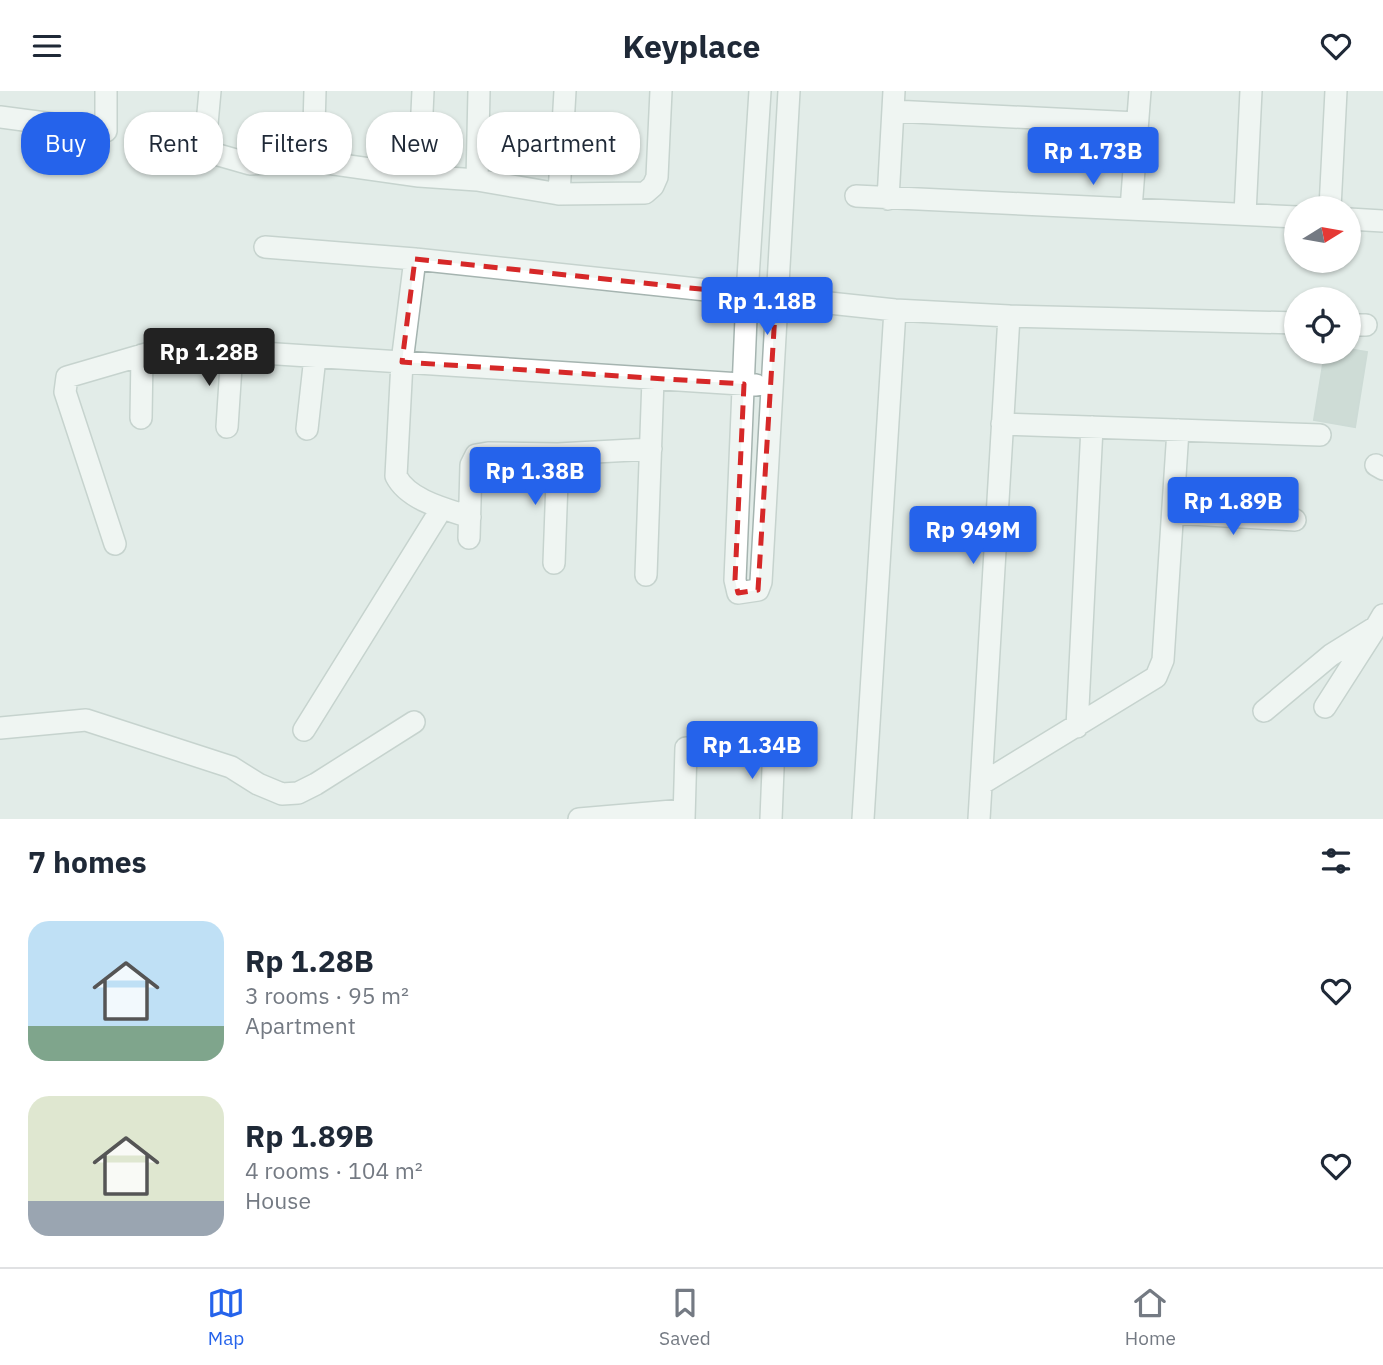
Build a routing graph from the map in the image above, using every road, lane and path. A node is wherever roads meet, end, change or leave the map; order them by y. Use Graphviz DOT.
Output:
graph roads {
  1 [pos="106,91"];
  2 [pos="209,91"];
  3 [pos="315,91"];
  4 [pos="423,91"];
  5 [pos="479,91"];
  6 [pos="565,91"];
  7 [pos="661,91"];
  8 [pos="760,91"];
  9 [pos="789,91"];
  10 [pos="1140,91"];
  11 [pos="1251,91"];
  12 [pos="1336,91"];
  13 [pos="894,101"];
  14 [pos="314,112"];
  15 [pos="0,117"];
  16 [pos="1138,123"];
  17 [pos="237,160"];
  18 [pos="352,167"];
  19 [pos="419,176"];
  20 [pos="477,180"];
  21 [pos="559,194"];
  22 [pos="856,196"];
  23 [pos="1331,196"];
  24 [pos="888,199"];
  25 [pos="1131,209"];
  26 [pos="1245,214"];
  27 [pos="1284,216"];
  28 [pos="1362,220"];
  29 [pos="1383,221"];
  30 [pos="265,247"];
  31 [pos="415,260"];
  32 [pos="747,294"];
  33 [pos="776,297"];
  34 [pos="895,310"];
  35 [pos="1009,316"];
  36 [pos="1284,323"];
  37 [pos="232,351"];
  38 [pos="142,355"];
  39 [pos="315,357"];
  40 [pos="402,362"];
  41 [pos="653,379"];
  42 [pos="744,384"];
  43 [pos="772,387"];
  44 [pos="141,418"];
  45 [pos="1002,424"];
  46 [pos="228,426"];
  47 [pos="1092,427"];
  48 [pos="307,429"];
  49 [pos="1178,430"];
  50 [pos="1320,435"];
  51 [pos="651,449"];
  52 [pos="558,454"];
  53 [pos="442,508"];
  54 [pos="1173,513"];
  55 [pos="1295,520"];
  56 [pos="115,544"];
  57 [pos="554,563"];
  58 [pos="646,575"];
  59 [pos="1380,621"];
  60 [pos="1325,707"];
  61 [pos="1264,711"];
  62 [pos="414,722"];
  63 [pos="1077,727"];
  64 [pos="0,728"];
  65 [pos="304,730"];
  66 [pos="774,744"];
  67 [pos="686,748"];
  68 [pos="981,784"];
  69 [pos="684,814"];
  70 [pos="579,819"];
  71 [pos="771,819"];
  72 [pos="863,819"];
  73 [pos="979,819"];
  1 -- 15 [label="street"];
  2 -- 17 [label="street"];
  3 -- 14 [label="street"];
  4 -- 19 [label="street"];
  5 -- 20 [label="street"];
  6 -- 21 [label="street"];
  7 -- 21 [label="street"];
  8 -- 32 [label="street"];
  9 -- 33 [label="street"];
  10 -- 16 [label="street"];
  11 -- 26 [label="street"];
  12 -- 23 [label="street"];
  13 -- 16 [label="street"];
  13 -- 24 [label="street"];
  16 -- 25 [label="street"];
  18 -- 19 [label="street"];
  19 -- 20 [label="street"];
  20 -- 21 [label="street"];
  22 -- 24 [label="street"];
  24 -- 25 [label="street"];
  25 -- 26 [label="street"];
  26 -- 27 [label="street"];
  28 -- 29 [label="street"];
  30 -- 31 [label="street"];
  31 -- 32 [label="street"];
  31 -- 40 [label="street"];
  32 -- 33 [label="street"];
  32 -- 42 [label="street"];
  33 -- 34 [label="street"];
  33 -- 43 [label="street"];
  34 -- 35 [label="street"];
  34 -- 72 [label="street"];
  35 -- 36 [label="street"];
  35 -- 45 [label="street"];
  37 -- 38 [label="street"];
  37 -- 39 [label="street"];
  37 -- 46 [label="street"];
  38 -- 44 [label="street"];
  38 -- 56 [label="street"];
  39 -- 40 [label="street"];
  39 -- 48 [label="street"];
  40 -- 41 [label="street"];
  40 -- 53 [label="street"];
  41 -- 42 [label="street"];
  41 -- 51 [label="street"];
  42 -- 43 [label="street"];
  42 -- 43 [label="street"];
  45 -- 47 [label="street"];
  45 -- 68 [label="street"];
  47 -- 49 [label="street"];
  47 -- 63 [label="street"];
  49 -- 50 [label="street"];
  49 -- 54 [label="street"];
  51 -- 52 [label="street"];
  51 -- 58 [label="street"];
  52 -- 53 [label="street"];
  52 -- 57 [label="street"];
  53 -- 65 [label="street"];
  54 -- 55 [label="street"];
  54 -- 63 [label="street"];
  59 -- 60 [label="street"];
  59 -- 61 [label="street"];
  62 -- 64 [label="street"];
  63 -- 68 [label="street"];
  66 -- 71 [label="street"];
  67 -- 69 [label="street"];
  68 -- 73 [label="street"];
  69 -- 70 [label="street"];
}
